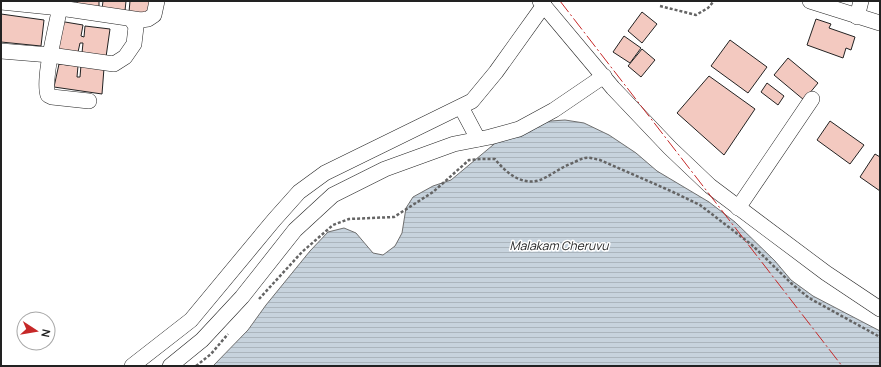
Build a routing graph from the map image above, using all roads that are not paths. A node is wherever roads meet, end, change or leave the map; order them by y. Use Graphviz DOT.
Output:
graph roads {
  1 [pos="157,1"];
  2 [pos="810,1"];
  3 [pos="861,1"];
  4 [pos="1,2"];
  5 [pos="542,3"];
  6 [pos="60,4"];
  7 [pos="857,17"];
  8 [pos="132,20"];
  9 [pos="880,23"];
  10 [pos="1,50"];
  11 [pos="50,55"];
  12 [pos="604,76"];
  13 [pos="812,99"];
  14 [pos="89,101"];
  15 [pos="461,107"];
  16 [pos="478,139"];
  17 [pos="325,173"];
  18 [pos="333,195"];
  19 [pos="738,208"];
  20 [pos="880,309"];
  21 [pos="132,366"];
  22 [pos="170,366"];
  1 -- 8 [label="street"];
  2 -- 7 [label="street"];
  3 -- 7 [label="street"];
  4 -- 6 [label="street"];
  5 -- 12 [label="street"];
  5 -- 15 [label="street"];
  6 -- 8 [label="street"];
  6 -- 11 [label="street"];
  7 -- 9 [label="street"];
  8 -- 11 [label="street"];
  10 -- 11 [label="street"];
  11 -- 14 [label="street"];
  12 -- 16 [label="street"];
  12 -- 19 [label="street"];
  13 -- 19 [label="street"];
  15 -- 16 [label="street"];
  15 -- 17 [label="street"];
  16 -- 18 [label="street"];
  17 -- 18 [label="street"];
  17 -- 21 [label="street"];
  18 -- 22 [label="street"];
  19 -- 20 [label="street"];
}
